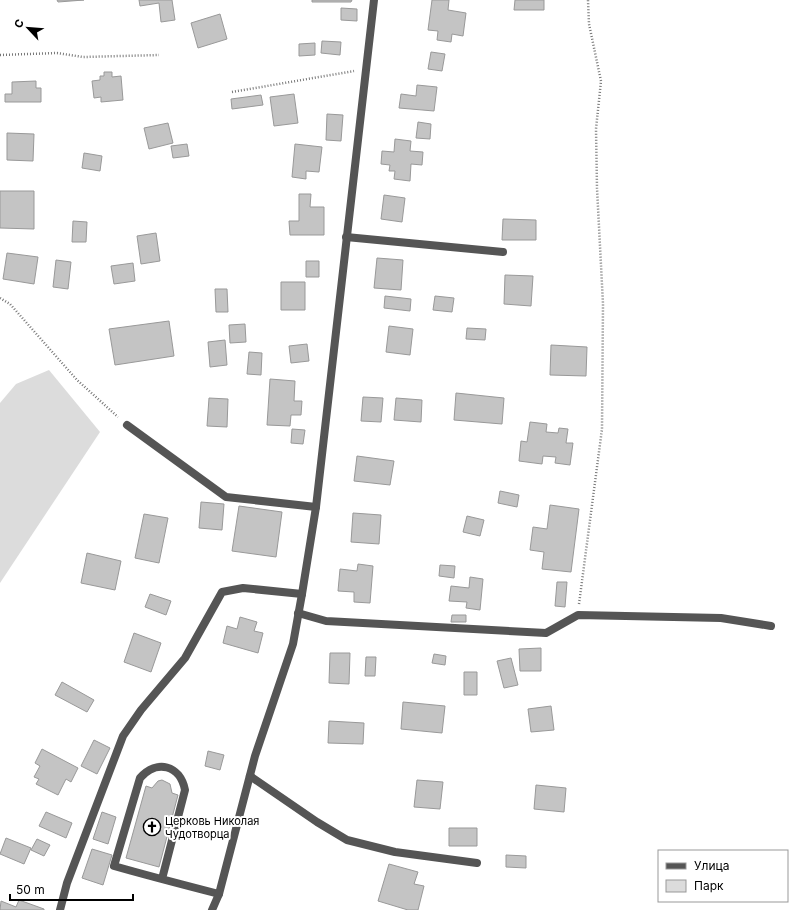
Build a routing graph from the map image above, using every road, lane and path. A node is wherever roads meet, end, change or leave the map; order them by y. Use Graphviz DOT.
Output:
graph roads {
  1 [pos="374,0"];
  2 [pos="588,0"];
  3 [pos="0,55"];
  4 [pos="158,55"];
  5 [pos="366,69"];
  6 [pos="232,92"];
  7 [pos="346,237"];
  8 [pos="503,252"];
  9 [pos="0,298"];
  10 [pos="128,425"];
  11 [pos="316,507"];
  12 [pos="302,594"];
  13 [pos="298,613"];
  14 [pos="578,615"];
  15 [pos="771,626"];
  16 [pos="250,776"];
  17 [pos="477,863"];
  18 [pos="162,879"];
  19 [pos="219,894"];
  20 [pos="60,910"];
  21 [pos="212,910"];
  1 -- 5 [label="street"];
  2 -- 14 [label="path"];
  3 -- 4 [label="path"];
  5 -- 6 [label="path"];
  5 -- 7 [label="street"];
  7 -- 8 [label="street"];
  7 -- 11 [label="street"];
  9 -- 10 [label="path"];
  10 -- 11 [label="street"];
  11 -- 12 [label="street"];
  12 -- 13 [label="street"];
  12 -- 20 [label="street"];
  13 -- 14 [label="street"];
  13 -- 16 [label="street"];
  14 -- 15 [label="street"];
  16 -- 17 [label="street"];
  16 -- 19 [label="street"];
  18 -- 18 [label="street"];
  18 -- 19 [label="street"];
  19 -- 21 [label="street"];
}
